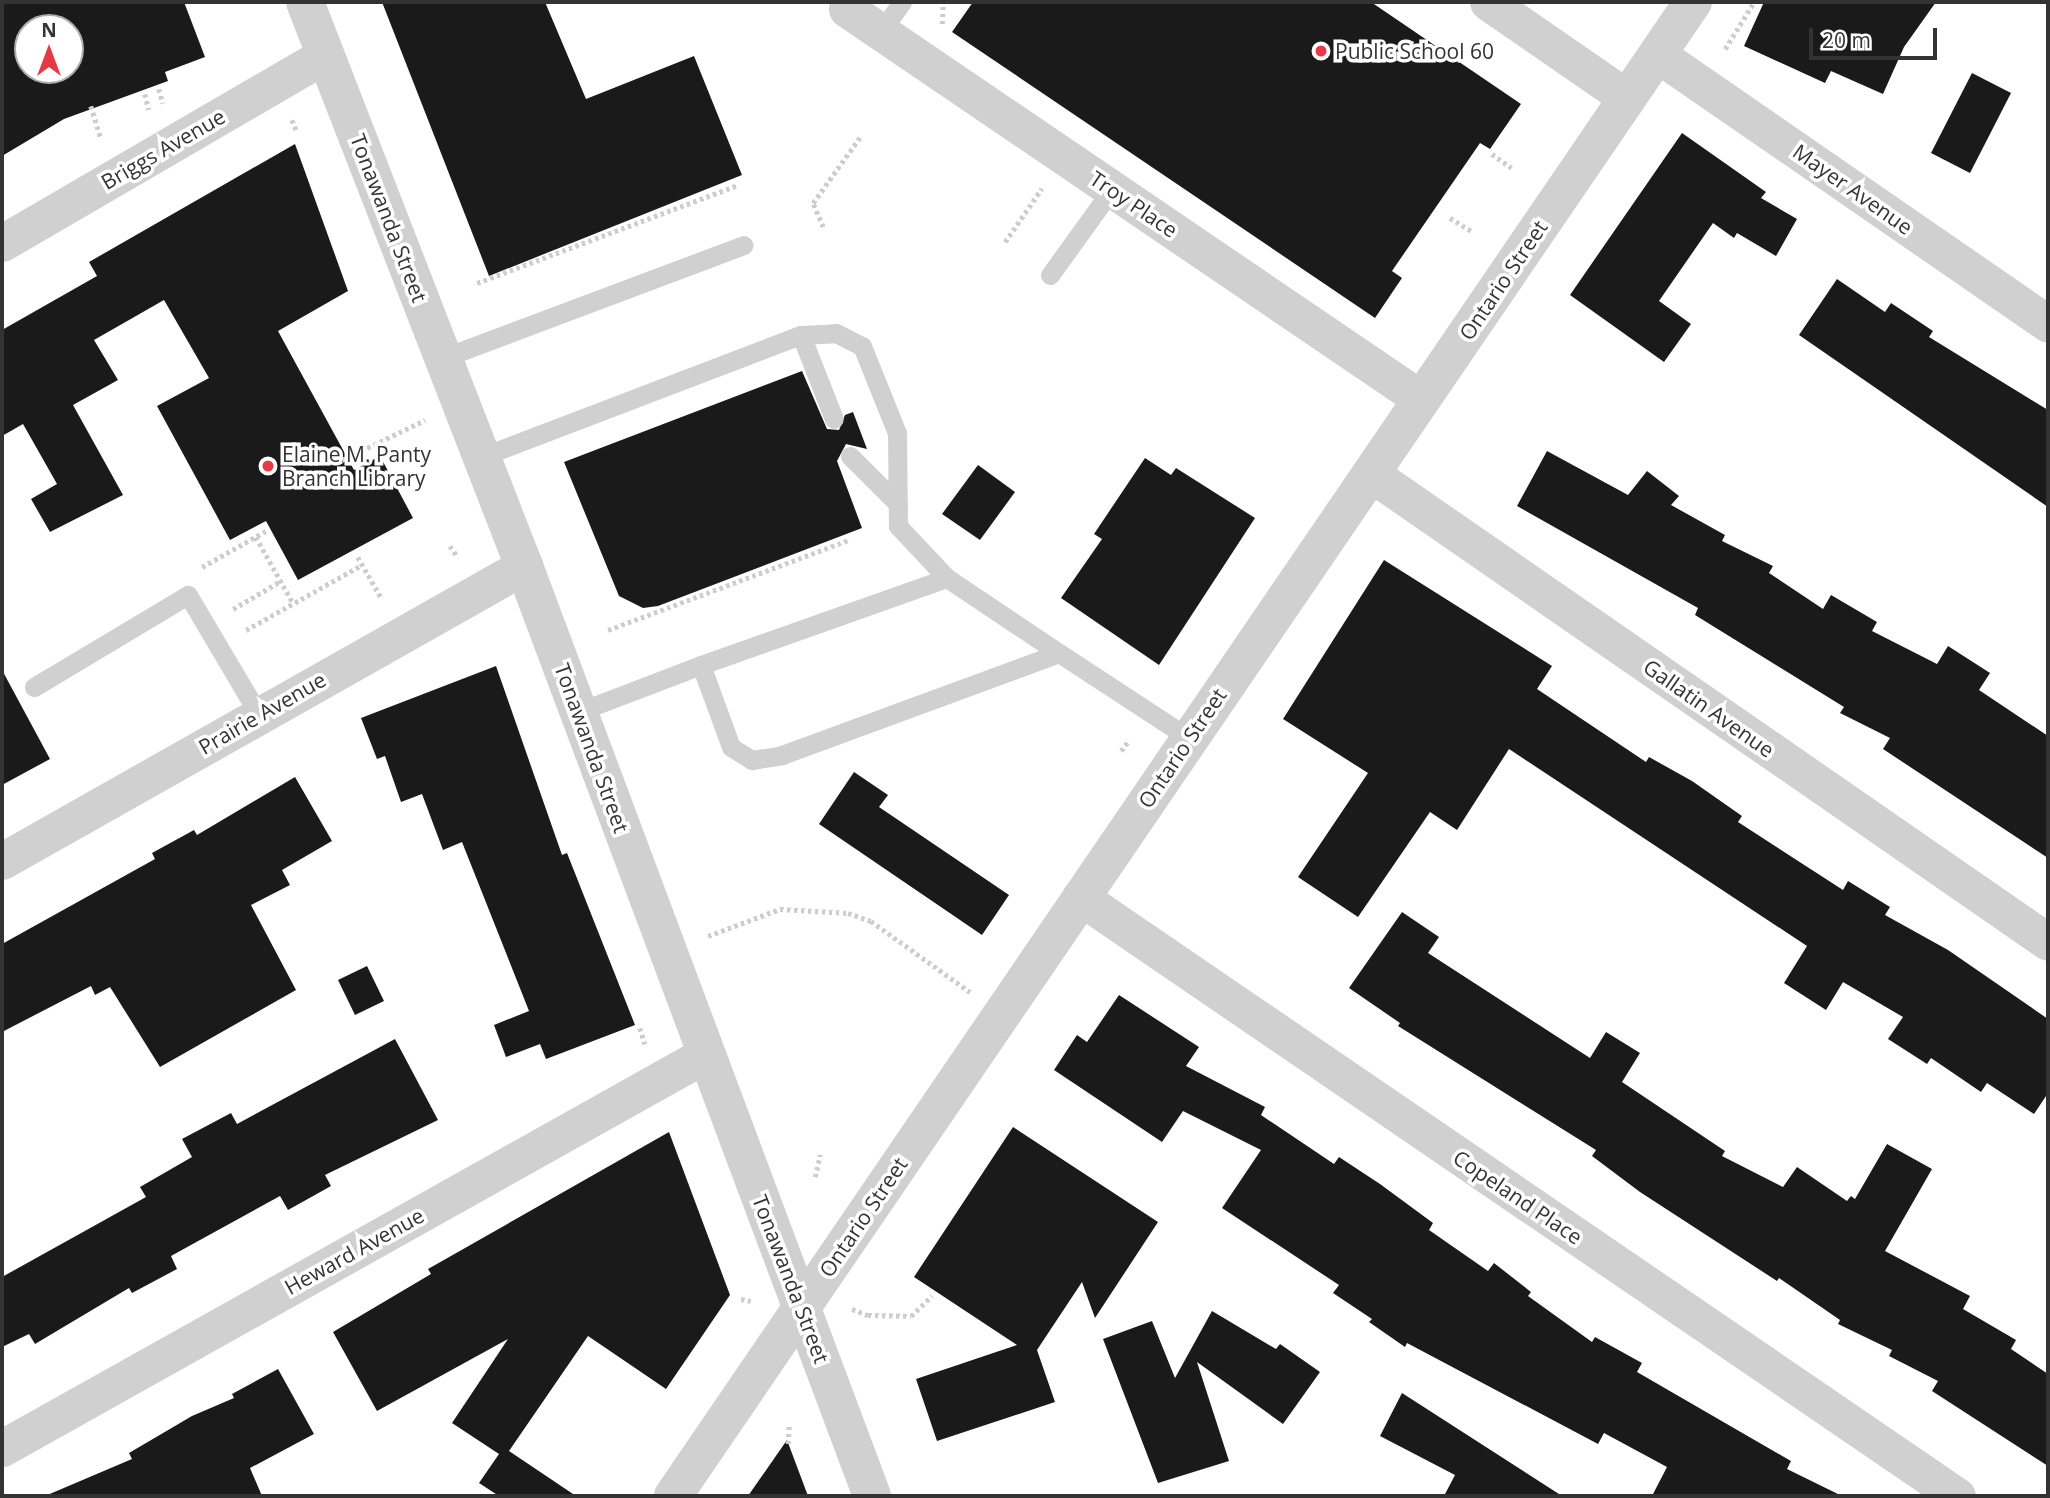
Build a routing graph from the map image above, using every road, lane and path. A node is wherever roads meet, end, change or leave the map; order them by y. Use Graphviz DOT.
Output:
graph roads {
  1 [pos="305,2"];
  2 [pos="902,2"];
  3 [pos="943,2"];
  4 [pos="1488,2"];
  5 [pos="1693,2"];
  6 [pos="1754,2"];
  7 [pos="848,9"];
  8 [pos="881,32"];
  9 [pos="938,35"];
  10 [pos="1725,49"];
  11 [pos="1657,54"];
  12 [pos="325,55"];
  13 [pos="159,89"];
  14 [pos="145,94"];
  15 [pos="1627,98"];
  16 [pos="163,103"];
  17 [pos="91,106"];
  18 [pos="149,111"];
  19 [pos="290,116"];
  20 [pos="297,132"];
  21 [pos="860,137"];
  22 [pos="101,139"];
  23 [pos="1492,154"];
  24 [pos="1512,168"];
  25 [pos="738,185"];
  26 [pos="1042,189"];
  27 [pos="1112,189"];
  28 [pos="1450,218"];
  29 [pos="823,227"];
  30 [pos="1472,231"];
  31 [pos="1005,242"];
  32 [pos="2,243"];
  33 [pos="743,245"];
  34 [pos="1050,275"];
  35 [pos="477,283"];
  36 [pos="2048,324"];
  37 [pos="801,335"];
  38 [pos="443,358"];
  39 [pos="1421,399"];
  40 [pos="834,419"];
  41 [pos="422,422"];
  42 [pos="850,456"];
  43 [pos="481,457"];
  44 [pos="342,460"];
  45 [pos="1370,473"];
  46 [pos="898,504"];
  47 [pos="266,531"];
  48 [pos="257,537"];
  49 [pos="851,539"];
  50 [pos="450,546"];
  51 [pos="358,557"];
  52 [pos="461,562"];
  53 [pos="362,565"];
  54 [pos="524,566"];
  55 [pos="199,569"];
  56 [pos="947,578"];
  57 [pos="281,581"];
  58 [pos="293,603"];
  59 [pos="238,606"];
  60 [pos="387,609"];
  61 [pos="251,628"];
  62 [pos="608,630"];
  63 [pos="1059,653"];
  64 [pos="701,665"];
  65 [pos="34,687"];
  66 [pos="578,712"];
  67 [pos="259,715"];
  68 [pos="1189,737"];
  69 [pos="1129,740"];
  70 [pos="1121,751"];
  71 [pos="2,862"];
  72 [pos="1080,897"];
  73 [pos="706,937"];
  74 [pos="2048,942"];
  75 [pos="961,986"];
  76 [pos="640,1028"];
  77 [pos="646,1044"];
  78 [pos="706,1054"];
  79 [pos="820,1155"];
  80 [pos="816,1177"];
  81 [pos="932,1297"];
  82 [pos="741,1299"];
  83 [pos="751,1301"];
  84 [pos="801,1307"];
  85 [pos="852,1309"];
  86 [pos="789,1425"];
  87 [pos="788,1444"];
  88 [pos="2,1448"];
  89 [pos="673,1496"];
  90 [pos="872,1496"];
  91 [pos="1957,1496"];
  1 -- 12 [label="street, Tonawanda Street"];
  2 -- 8 [label="lane"];
  3 -- 9 [label="path"];
  4 -- 15 [label="street"];
  5 -- 11 [label="street, Ontario Street"];
  6 -- 10 [label="path"];
  7 -- 8 [label="street, Troy Place"];
  8 -- 27 [label="street, Troy Place"];
  11 -- 15 [label="street, Ontario Street"];
  11 -- 36 [label="street, Mayer Avenue"];
  12 -- 32 [label="street, Briggs Avenue"];
  12 -- 38 [label="street, Tonawanda Street"];
  13 -- 16 [label="path"];
  14 -- 18 [label="path"];
  15 -- 39 [label="street, Ontario Street"];
  17 -- 22 [label="path"];
  19 -- 20 [label="path"];
  21 -- 29 [label="path"];
  23 -- 24 [label="path"];
  25 -- 35 [label="path"];
  26 -- 31 [label="path"];
  27 -- 34 [label="lane"];
  27 -- 39 [label="street, Troy Place"];
  28 -- 30 [label="path"];
  33 -- 38 [label="lane"];
  37 -- 40 [label="lane"];
  37 -- 43 [label="lane"];
  37 -- 46 [label="lane"];
  38 -- 43 [label="street, Tonawanda Street"];
  39 -- 45 [label="street, Ontario Street"];
  41 -- 44 [label="path"];
  42 -- 46 [label="lane"];
  43 -- 54 [label="street, Tonawanda Street"];
  45 -- 68 [label="street, Ontario Street"];
  45 -- 74 [label="street, Gallatin Avenue"];
  46 -- 56 [label="lane"];
  47 -- 48 [label="path"];
  48 -- 55 [label="path"];
  48 -- 57 [label="path"];
  49 -- 62 [label="path"];
  50 -- 52 [label="path"];
  51 -- 53 [label="path"];
  53 -- 58 [label="path"];
  53 -- 60 [label="path"];
  54 -- 66 [label="street, Tonawanda Street"];
  54 -- 67 [label="street, Prairie Avenue"];
  56 -- 63 [label="lane"];
  56 -- 64 [label="lane"];
  57 -- 58 [label="path"];
  57 -- 59 [label="path"];
  58 -- 61 [label="path"];
  63 -- 64 [label="lane"];
  63 -- 68 [label="lane"];
  64 -- 66 [label="lane"];
  65 -- 67 [label="lane"];
  66 -- 78 [label="street, Tonawanda Street"];
  67 -- 71 [label="street, Prairie Avenue"];
  68 -- 72 [label="street, Ontario Street"];
  69 -- 70 [label="path"];
  72 -- 84 [label="street, Ontario Street"];
  72 -- 91 [label="street, Copeland Place"];
  73 -- 75 [label="path"];
  76 -- 77 [label="path"];
  78 -- 84 [label="street, Tonawanda Street"];
  78 -- 88 [label="street, Heward Avenue"];
  79 -- 80 [label="path"];
  81 -- 85 [label="path"];
  82 -- 83 [label="path"];
  84 -- 89 [label="street, Ontario Street"];
  84 -- 90 [label="street, Tonawanda Street"];
  86 -- 87 [label="path"];
}
